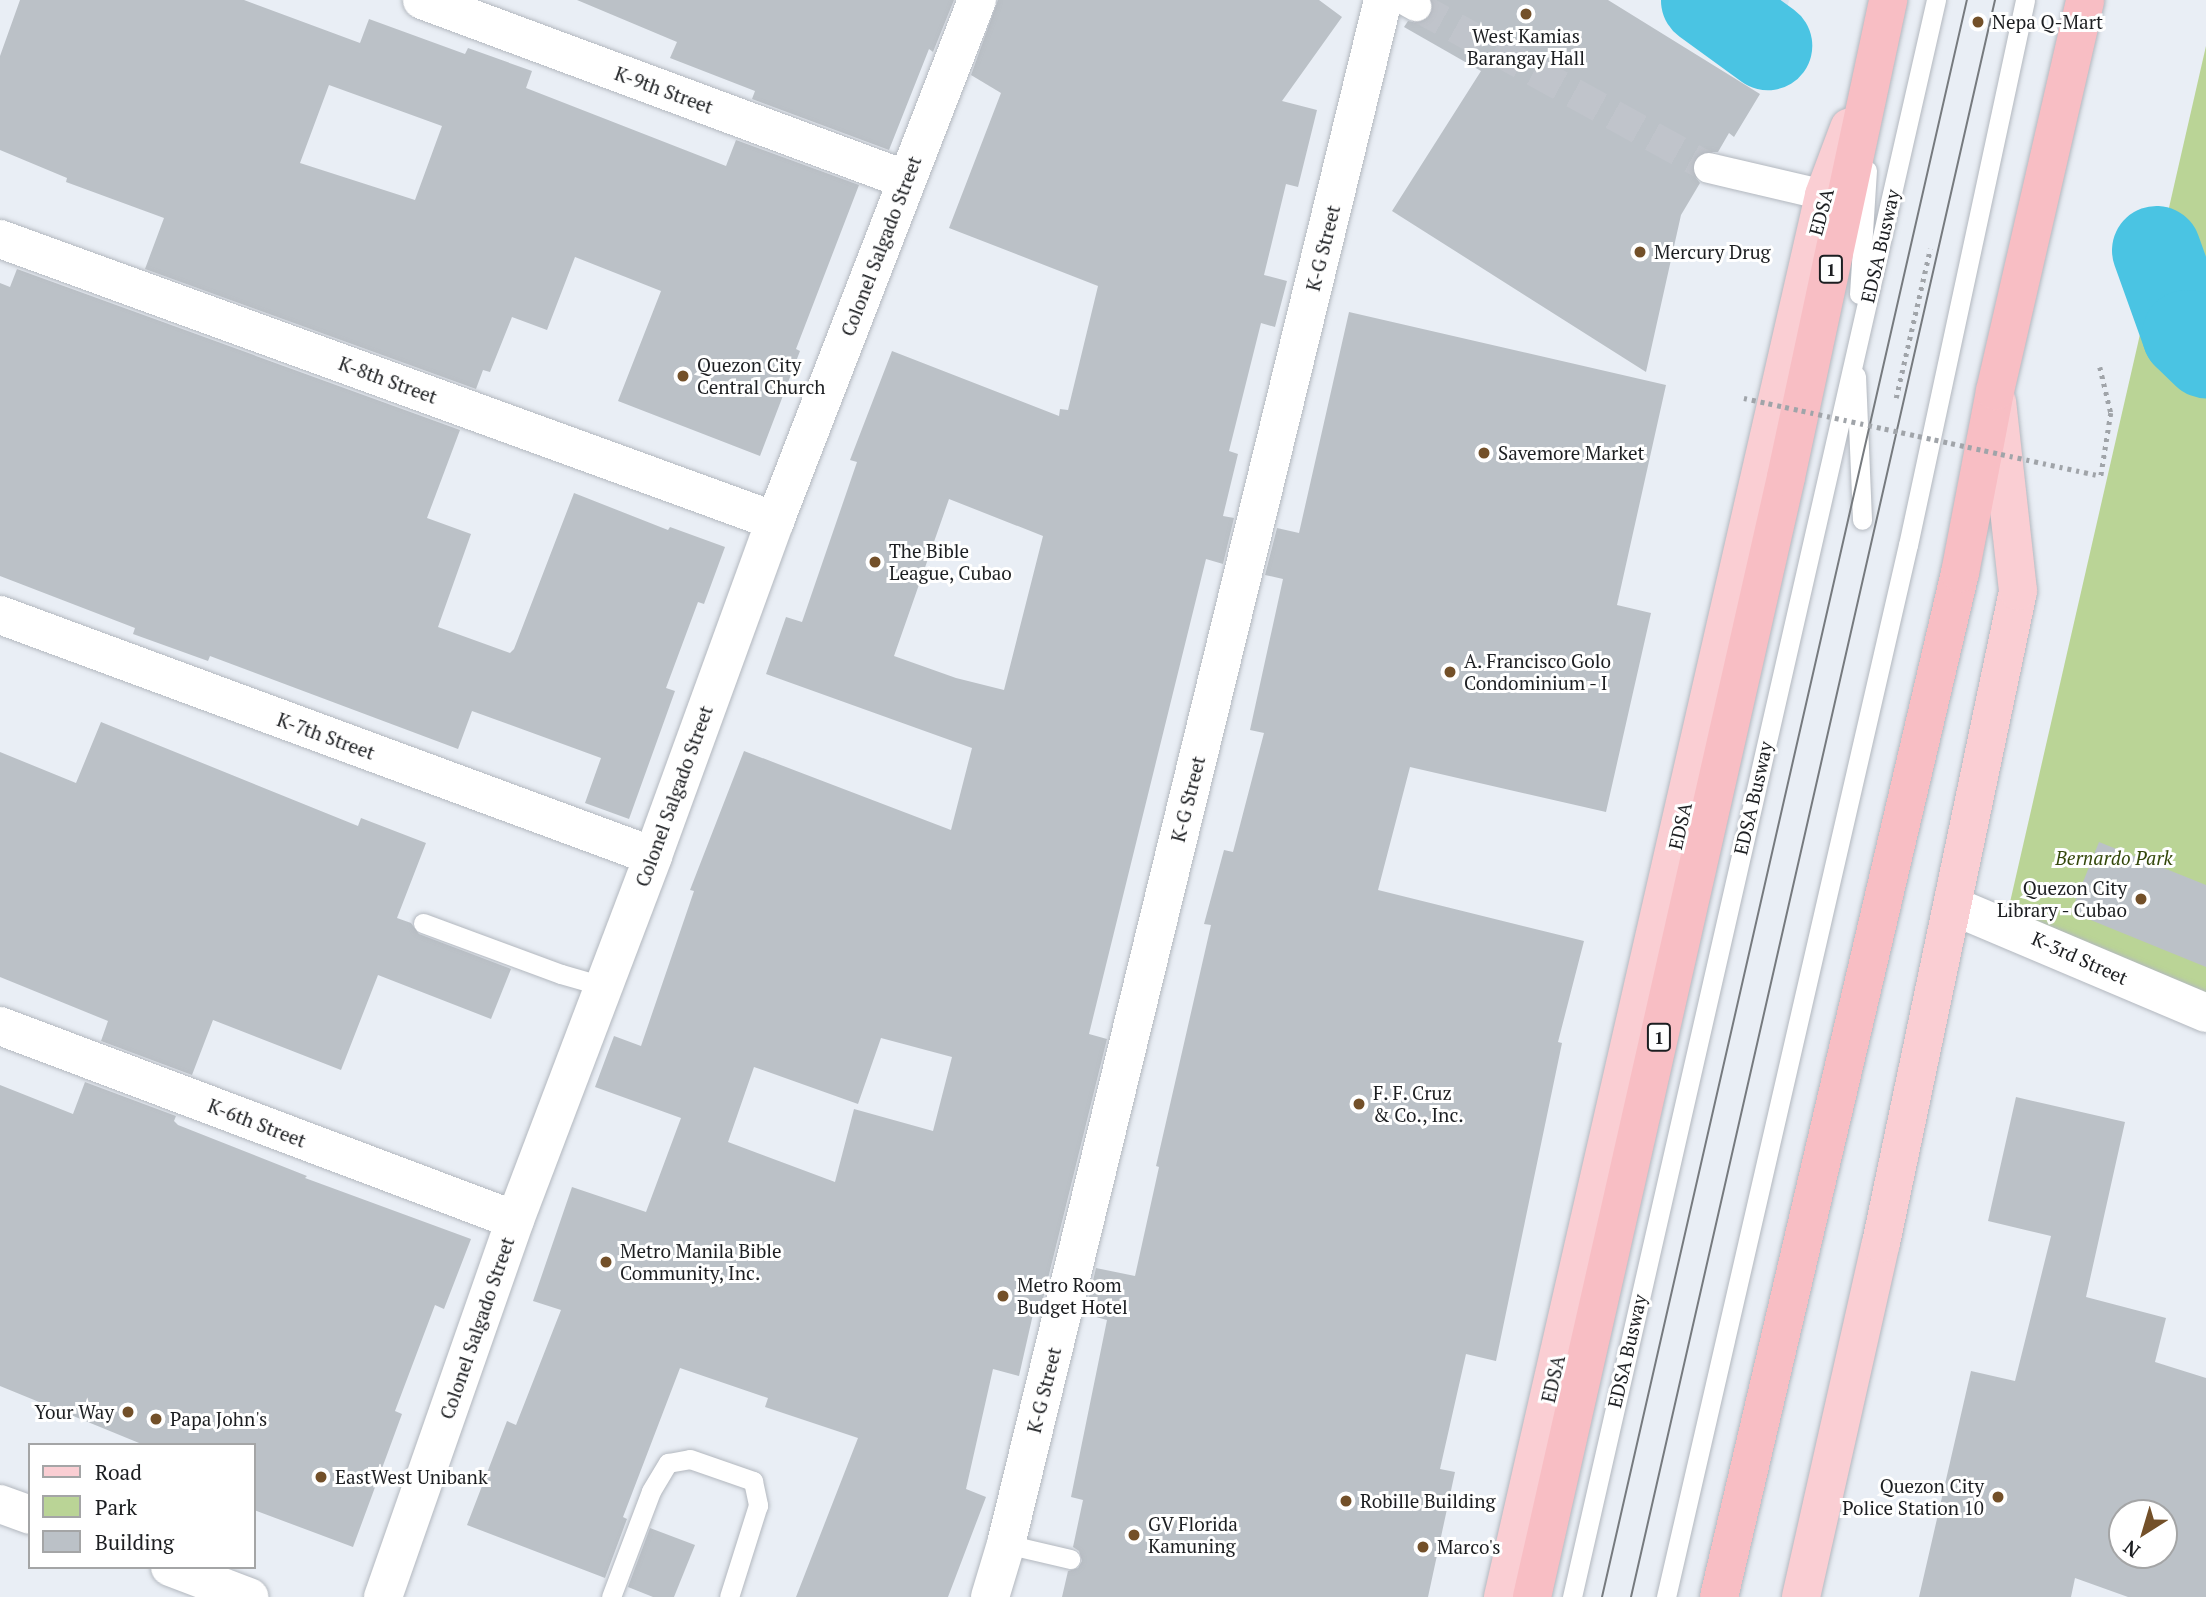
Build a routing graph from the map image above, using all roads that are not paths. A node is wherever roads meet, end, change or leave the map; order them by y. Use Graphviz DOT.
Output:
graph roads {
  1 [pos="422,0"];
  2 [pos="977,0"];
  3 [pos="1888,0"];
  4 [pos="1936,0"];
  5 [pos="2025,0"];
  6 [pos="2085,0"];
  7 [pos="1401,2"];
  8 [pos="1875,61"];
  9 [pos="1709,168"];
  10 [pos="907,180"];
  11 [pos="1824,195"];
  12 [pos="0,239"];
  13 [pos="1856,349"];
  14 [pos="1996,391"];
  15 [pos="1861,520"];
  16 [pos="775,521"];
  17 [pos="0,615"];
  18 [pos="653,856"];
  19 [pos="1953,905"];
  20 [pos="423,923"];
  21 [pos="603,986"];
  22 [pos="2206,1013"];
  23 [pos="0,1026"];
  24 [pos="514,1220"];
  25 [pos="0,1504"];
  26 [pos="28,1514"];
  27 [pos="1006,1544"];
  28 [pos="1070,1559"];
  29 [pos="175,1569"];
  30 [pos="249,1597"];
  31 [pos="383,1597"];
  32 [pos="611,1597"];
  33 [pos="729,1597"];
  34 [pos="990,1597"];
  35 [pos="1503,1597"];
  36 [pos="1532,1597"];
  37 [pos="1572,1597"];
  38 [pos="1666,1597"];
  39 [pos="1719,1597"];
  40 [pos="1801,1597"];
  1 -- 10 [label="street, K-9th Street"];
  2 -- 10 [label="street, Colonel Salgado Street"];
  3 -- 8 [label="highway, EDSA / 1"];
  4 -- 13 [label="lane, EDSA Busway"];
  5 -- 38 [label="lane"];
  6 -- 14 [label="highway"];
  7 -- 27 [label="street, K-G Street"];
  8 -- 11 [label="main road, EDSA"];
  8 -- 13 [label="lane"];
  8 -- 36 [label="highway, EDSA / 1"];
  9 -- 11 [label="street"];
  10 -- 16 [label="street, Colonel Salgado Street"];
  11 -- 35 [label="main road, EDSA"];
  12 -- 16 [label="street, K-8th Street"];
  13 -- 15 [label="lane"];
  13 -- 37 [label="lane, EDSA Busway"];
  14 -- 19 [label="main road"];
  14 -- 39 [label="highway"];
  16 -- 18 [label="street, Colonel Salgado Street"];
  17 -- 18 [label="street, K-7th Street"];
  18 -- 21 [label="street, Colonel Salgado Street"];
  19 -- 22 [label="street, K-3rd Street"];
  19 -- 40 [label="main road"];
  20 -- 21 [label="lane"];
  21 -- 24 [label="street, Colonel Salgado Street"];
  23 -- 24 [label="street, K-6th Street"];
  24 -- 31 [label="street, Colonel Salgado Street"];
  25 -- 26 [label="street"];
  27 -- 28 [label="lane"];
  27 -- 34 [label="street, K-G Street"];
  29 -- 30 [label="street"];
  32 -- 33 [label="lane"];
}
